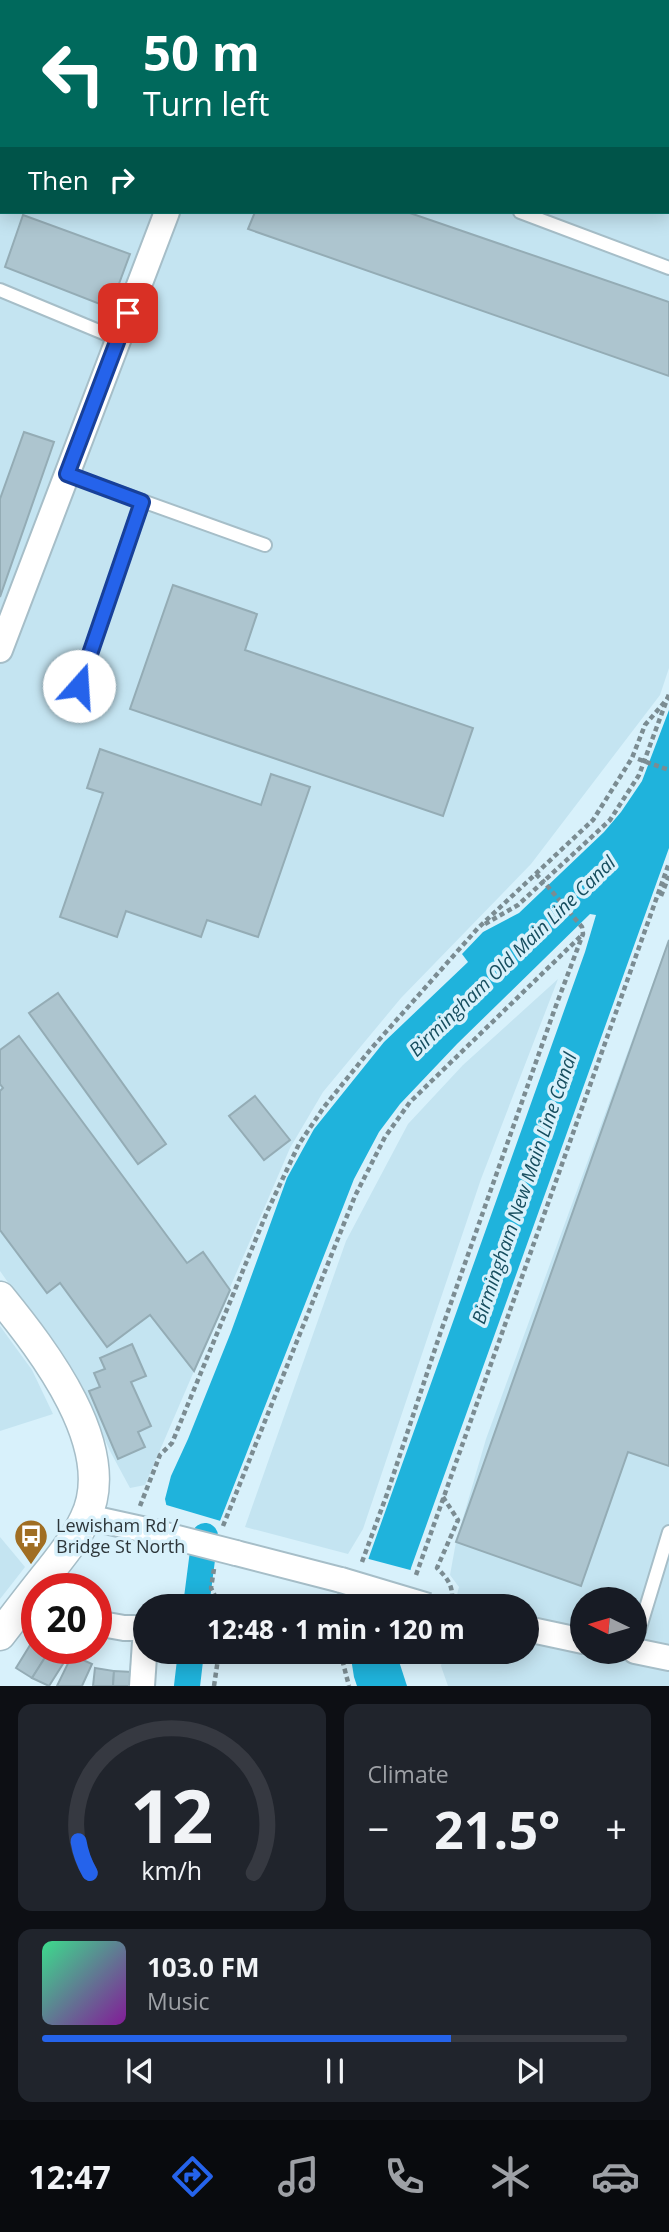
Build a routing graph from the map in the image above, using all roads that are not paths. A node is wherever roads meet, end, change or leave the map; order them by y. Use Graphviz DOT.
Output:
graph roads {
  1 [pos="166,214"];
  2 [pos="525,214"];
  3 [pos="669,268"];
  4 [pos="0,290"];
  5 [pos="118,339"];
  6 [pos="67,474"];
  7 [pos="142,502"];
  8 [pos="265,545"];
  9 [pos="0,650"];
  10 [pos="79,686"];
  11 [pos="0,1297"];
  12 [pos="86,1517"];
  13 [pos="669,1532"];
  14 [pos="397,1594"];
  15 [pos="648,1601"];
  16 [pos="112,1626"];
  17 [pos="133,1628"];
  18 [pos="539,1632"];
  19 [pos="0,1635"];
  20 [pos="570,1638"];
  21 [pos="648,1654"];
  22 [pos="669,1658"];
  23 [pos="144,1664"];
  24 [pos="142,1686"];
  1 -- 5 [label="street"];
  2 -- 3 [label="lane"];
  4 -- 5 [label="lane"];
  5 -- 6 [label="street"];
  6 -- 7 [label="lane"];
  6 -- 9 [label="street"];
  7 -- 8 [label="lane"];
  7 -- 10 [label="lane"];
  11 -- 12 [label="street"];
  12 -- 14 [label="street, bridge"];
  12 -- 19 [label="street"];
  13 -- 15 [label="lane"];
  16 -- 17 [label="street"];
  18 -- 20 [label="street"];
  21 -- 22 [label="street"];
  23 -- 24 [label="street"];
}
